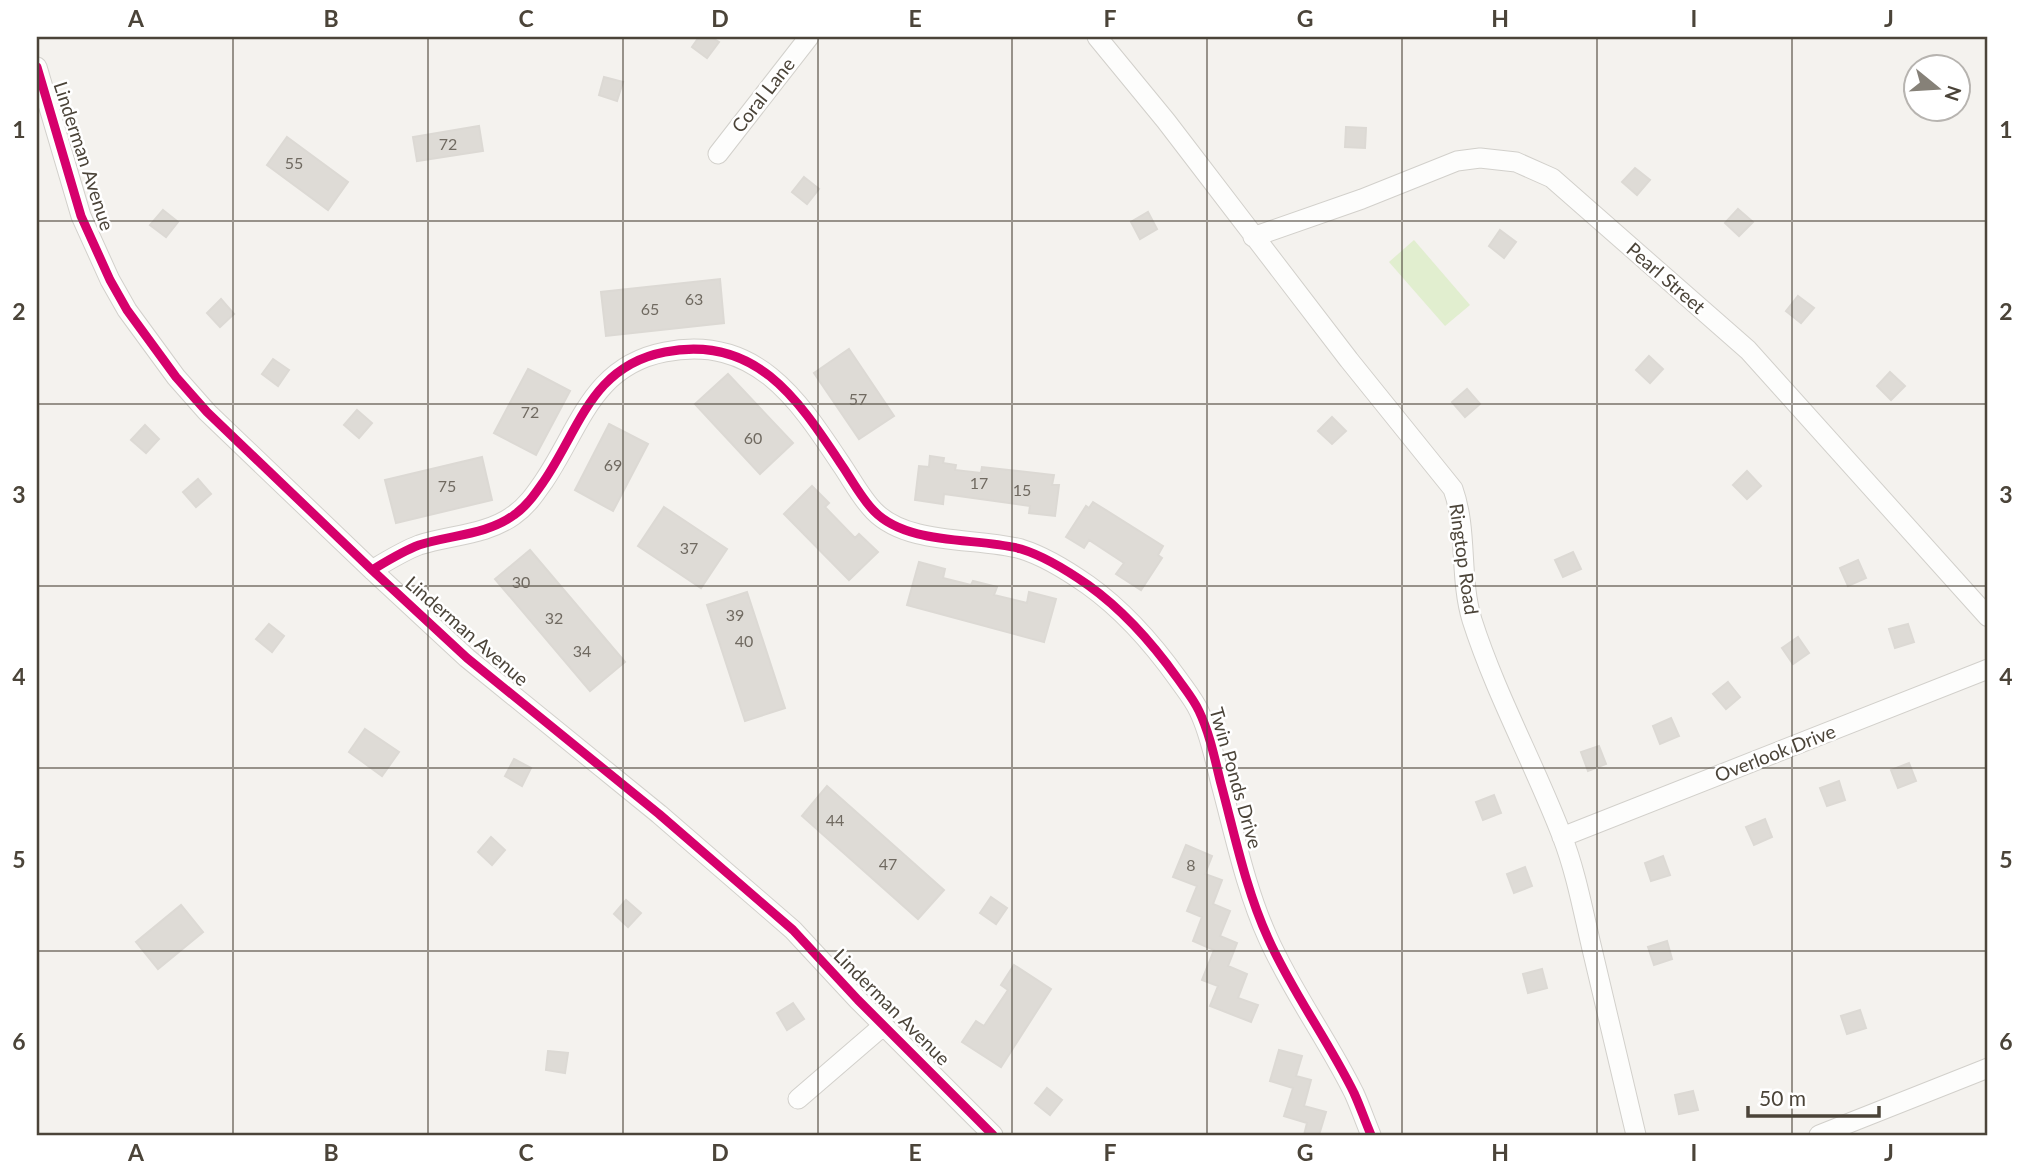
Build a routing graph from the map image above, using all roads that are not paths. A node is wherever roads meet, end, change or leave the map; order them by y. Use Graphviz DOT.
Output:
graph roads {
  1 [pos="809,37"];
  2 [pos="1097,37"];
  3 [pos="37,67"];
  4 [pos="718,154"];
  5 [pos="1253,237"];
  6 [pos="372,570"];
  7 [pos="1988,617"];
  8 [pos="1988,669"];
  9 [pos="1562,837"];
  10 [pos="884,1026"];
  11 [pos="1988,1069"];
  12 [pos="799,1099"];
  13 [pos="993,1135"];
  14 [pos="1371,1135"];
  15 [pos="1636,1135"];
  16 [pos="1819,1135"];
  1 -- 4 [label="street, Coral Lane"];
  2 -- 5 [label="street, Ringtop Road"];
  3 -- 6 [label="street, Linderman Avenue"];
  5 -- 7 [label="street, Pearl Street"];
  5 -- 9 [label="street, Ringtop Road"];
  6 -- 10 [label="street, Linderman Avenue"];
  6 -- 14 [label="street, Twin Ponds Drive"];
  8 -- 9 [label="street, Overlook Drive"];
  9 -- 15 [label="street, Ringtop Road"];
  10 -- 12 [label="street"];
  10 -- 13 [label="street, Linderman Avenue"];
  11 -- 16 [label="street"];
}
